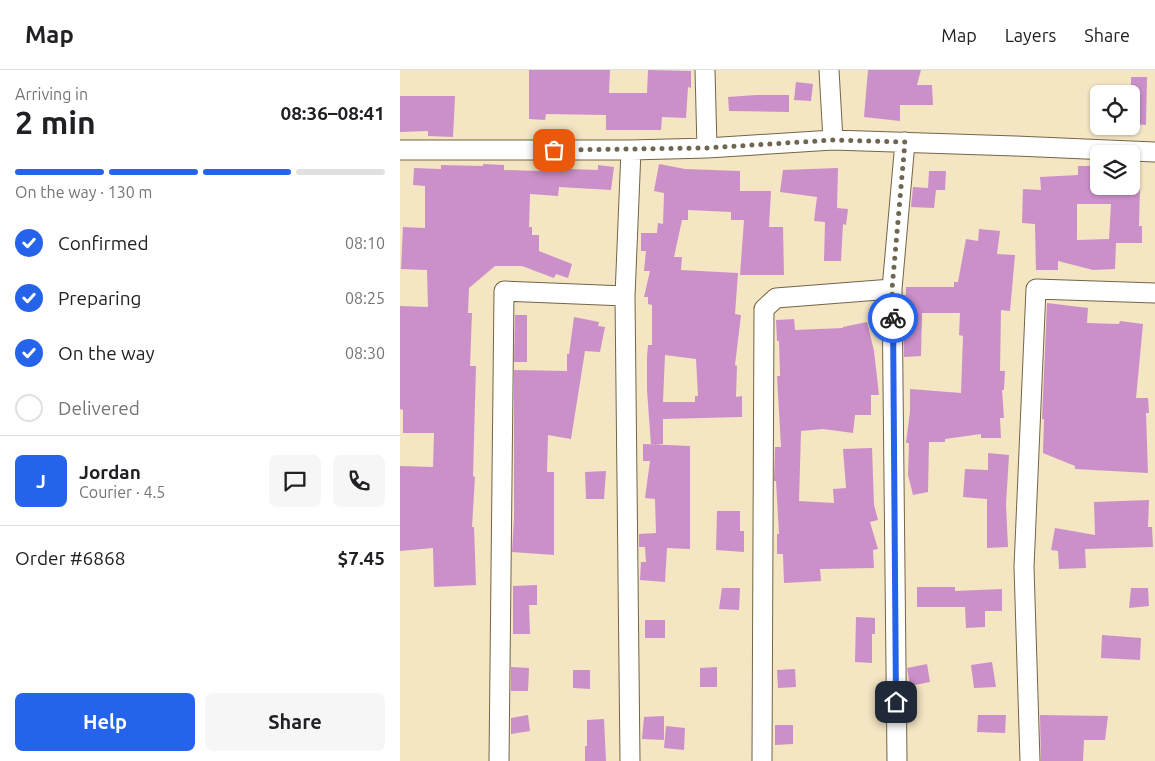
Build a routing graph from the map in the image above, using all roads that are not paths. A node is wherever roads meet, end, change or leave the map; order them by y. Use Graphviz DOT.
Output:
graph roads {
  1 [pos="705,70"];
  2 [pos="829,70"];
  3 [pos="833,140"];
  4 [pos="905,142"];
  5 [pos="706,148"];
  6 [pos="400,150"];
  7 [pos="631,150"];
  8 [pos="1155,152"];
  9 [pos="892,289"];
  10 [pos="1155,293"];
  11 [pos="625,296"];
  12 [pos="499,761"];
  13 [pos="630,761"];
  14 [pos="762,761"];
  15 [pos="897,761"];
  16 [pos="1030,761"];
  1 -- 5 [label="street"];
  2 -- 3 [label="street"];
  3 -- 4 [label="street"];
  3 -- 5 [label="street"];
  4 -- 8 [label="street"];
  4 -- 9 [label="street"];
  5 -- 7 [label="street"];
  6 -- 7 [label="street"];
  7 -- 11 [label="street"];
  9 -- 14 [label="street"];
  9 -- 15 [label="street"];
  10 -- 16 [label="street"];
  11 -- 12 [label="street"];
  11 -- 13 [label="street"];
}
